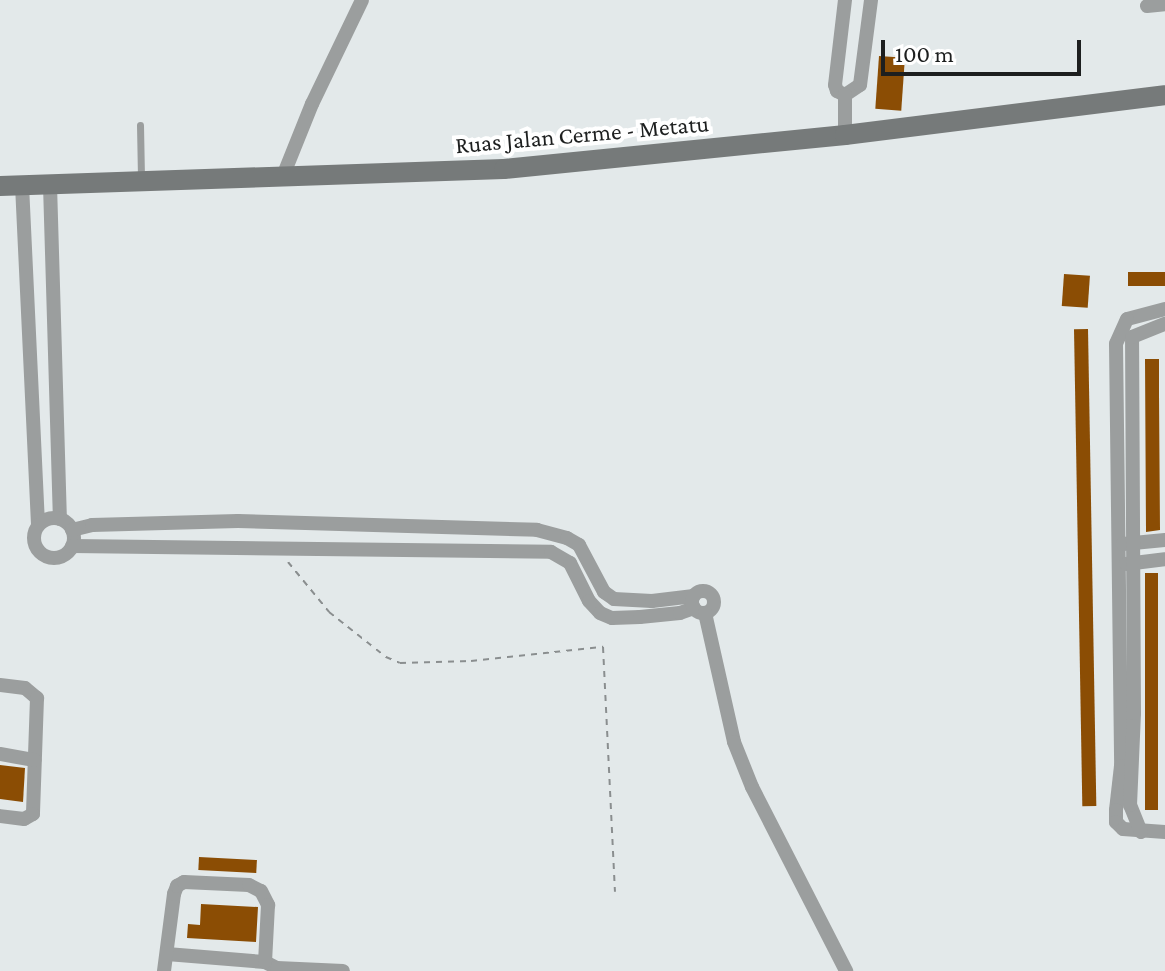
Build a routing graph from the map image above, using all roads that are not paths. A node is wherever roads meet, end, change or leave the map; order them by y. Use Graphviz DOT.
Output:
graph roads {
  1 [pos="362,0"];
  2 [pos="1165,4"];
  3 [pos="844,6"];
  4 [pos="870,6"];
  5 [pos="1147,6"];
  6 [pos="845,95"];
  7 [pos="1165,95"];
  8 [pos="140,125"];
  9 [pos="845,135"];
  10 [pos="283,176"];
  11 [pos="141,181"];
  12 [pos="22,185"];
  13 [pos="50,185"];
  14 [pos="0,186"];
  15 [pos="1165,309"];
  16 [pos="1165,324"];
  17 [pos="1127,332"];
  18 [pos="58,366"];
  19 [pos="33,368"];
  20 [pos="60,519"];
  21 [pos="277,525"];
  22 [pos="38,526"];
  23 [pos="72,530"];
  24 [pos="1165,540"];
  25 [pos="1125,544"];
  26 [pos="72,546"];
  27 [pos="278,548"];
  28 [pos="1165,559"];
  29 [pos="1125,564"];
  30 [pos="698,606"];
  31 [pos="0,685"];
  32 [pos="0,754"];
  33 [pos="34,760"];
  34 [pos="0,816"];
  35 [pos="1165,832"];
  36 [pos="167,954"];
  37 [pos="246,963"];
  38 [pos="273,967"];
  39 [pos="164,971"];
  40 [pos="224,971"];
  41 [pos="343,971"];
  42 [pos="845,971"];
  1 -- 10 [label="street"];
  2 -- 5 [label="street"];
  3 -- 4 [label="street"];
  3 -- 6 [label="street"];
  4 -- 6 [label="street"];
  6 -- 9 [label="street"];
  7 -- 9 [label="main road, Ruas Jalan Cerme - Metatu"];
  8 -- 11 [label="lane"];
  9 -- 10 [label="main road, Ruas Jalan Cerme - Metatu"];
  10 -- 11 [label="main road, Ruas Jalan Cerme - Metatu"];
  11 -- 13 [label="main road, Ruas Jalan Cerme - Metatu"];
  12 -- 13 [label="main road, Ruas Jalan Cerme - Metatu"];
  12 -- 14 [label="main road, Ruas Jalan Cerme - Metatu"];
  12 -- 19 [label="street"];
  13 -- 18 [label="street"];
  15 -- 17 [label="street"];
  16 -- 17 [label="street"];
  17 -- 25 [label="street"];
  18 -- 19 [label="street"];
  18 -- 20 [label="street"];
  19 -- 22 [label="street"];
  20 -- 22 [label="street"];
  20 -- 23 [label="street"];
  21 -- 23 [label="street"];
  21 -- 27 [label="street"];
  21 -- 30 [label="street"];
  22 -- 26 [label="street"];
  23 -- 26 [label="street"];
  24 -- 25 [label="street"];
  25 -- 29 [label="street"];
  26 -- 27 [label="street"];
  27 -- 30 [label="street"];
  28 -- 29 [label="street"];
  29 -- 35 [label="street"];
  30 -- 42 [label="street"];
  31 -- 33 [label="street"];
  32 -- 33 [label="street"];
  33 -- 34 [label="street"];
  36 -- 37 [label="street"];
  36 -- 38 [label="street"];
  36 -- 39 [label="street"];
  37 -- 38 [label="street"];
  37 -- 40 [label="street"];
  38 -- 41 [label="street"];
}
